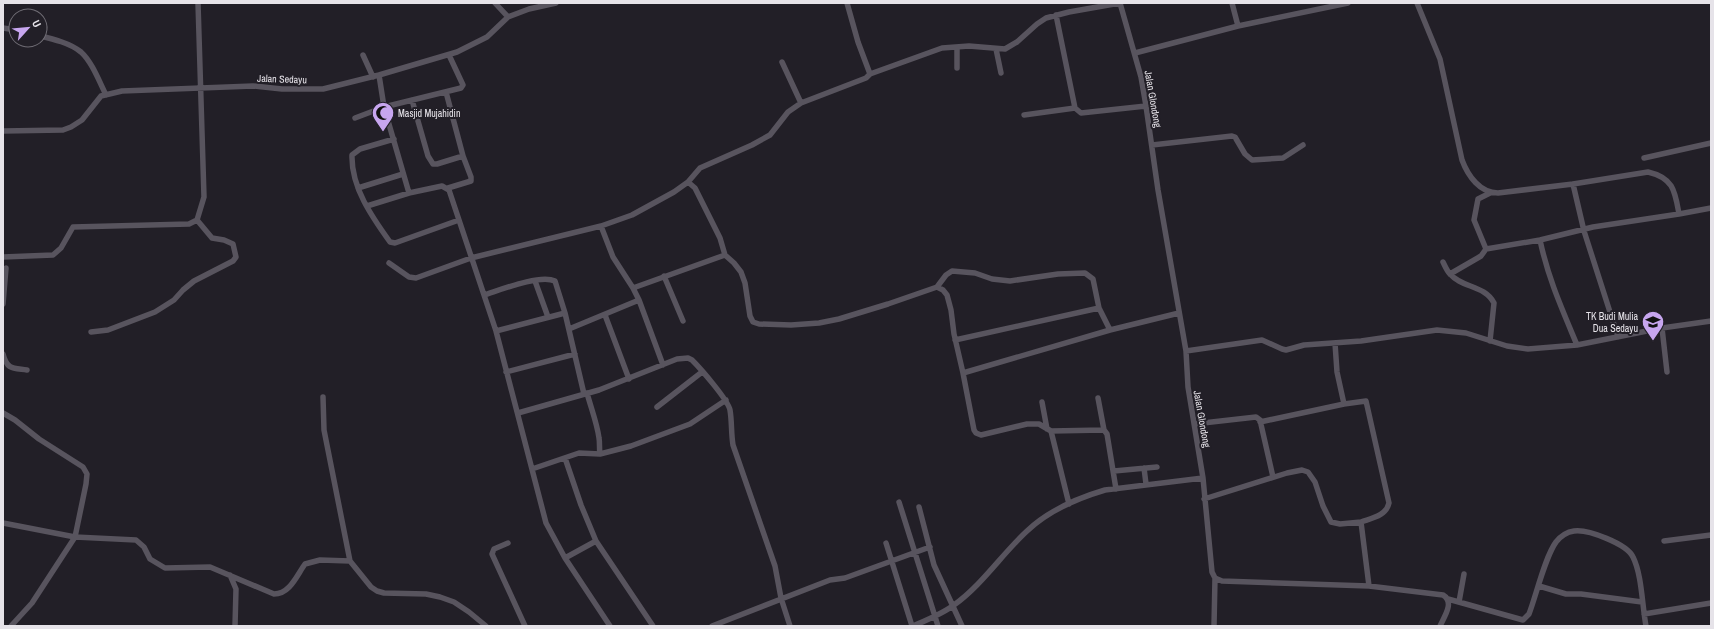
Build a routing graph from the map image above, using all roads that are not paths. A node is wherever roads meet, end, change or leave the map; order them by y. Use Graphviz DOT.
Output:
graph roads {
  1 [pos="198,3"];
  2 [pos="494,3"];
  3 [pos="556,3"];
  4 [pos="847,3"];
  5 [pos="1120,3"];
  6 [pos="1232,3"];
  7 [pos="1348,3"];
  8 [pos="1417,3"];
  9 [pos="1056,15"];
  10 [pos="508,17"];
  11 [pos="1238,26"];
  12 [pos="48,38"];
  13 [pos="958,47"];
  14 [pos="996,49"];
  15 [pos="1135,53"];
  16 [pos="364,55"];
  17 [pos="449,55"];
  18 [pos="782,62"];
  19 [pos="957,68"];
  20 [pos="1001,73"];
  21 [pos="870,74"];
  22 [pos="376,76"];
  23 [pos="201,88"];
  24 [pos="446,92"];
  25 [pos="106,95"];
  26 [pos="412,100"];
  27 [pos="801,103"];
  28 [pos="1146,106"];
  29 [pos="384,107"];
  30 [pos="1075,108"];
  31 [pos="1024,115"];
  32 [pos="355,118"];
  33 [pos="3,131"];
  34 [pos="394,138"];
  35 [pos="1711,143"];
  36 [pos="1152,144"];
  37 [pos="1303,145"];
  38 [pos="463,156"];
  39 [pos="1644,158"];
  40 [pos="403,174"];
  41 [pos="688,182"];
  42 [pos="1573,184"];
  43 [pos="358,188"];
  44 [pos="448,188"];
  45 [pos="409,193"];
  46 [pos="1490,193"];
  47 [pos="367,206"];
  48 [pos="1711,208"];
  49 [pos="1679,214"];
  50 [pos="197,220"];
  51 [pos="459,220"];
  52 [pos="601,226"];
  53 [pos="1584,231"];
  54 [pos="1540,240"];
  55 [pos="1486,249"];
  56 [pos="725,255"];
  57 [pos="3,257"];
  58 [pos="471,258"];
  59 [pos="1443,262"];
  60 [pos="389,263"];
  61 [pos="6,268"];
  62 [pos="1450,274"];
  63 [pos="664,276"];
  64 [pos="535,280"];
  65 [pos="938,287"];
  66 [pos="633,288"];
  67 [pos="484,295"];
  68 [pos="639,300"];
  69 [pos="3,304"];
  70 [pos="1098,308"];
  71 [pos="565,312"];
  72 [pos="1179,313"];
  73 [pos="605,315"];
  74 [pos="548,317"];
  75 [pos="683,321"];
  76 [pos="1711,321"];
  77 [pos="1662,328"];
  78 [pos="569,329"];
  79 [pos="1110,330"];
  80 [pos="496,331"];
  81 [pos="91,332"];
  82 [pos="1618,336"];
  83 [pos="955,340"];
  84 [pos="1490,341"];
  85 [pos="1335,343"];
  86 [pos="1577,345"];
  87 [pos="1186,351"];
  88 [pos="3,354"];
  89 [pos="576,354"];
  90 [pos="662,365"];
  91 [pos="27,370"];
  92 [pos="506,372"];
  93 [pos="702,372"];
  94 [pos="1668,372"];
  95 [pos="963,373"];
  96 [pos="629,379"];
  97 [pos="585,394"];
  98 [pos="323,397"];
  99 [pos="1098,398"];
  100 [pos="726,400"];
  101 [pos="1042,402"];
  102 [pos="1344,404"];
  103 [pos="657,407"];
  104 [pos="3,413"];
  105 [pos="518,413"];
  106 [pos="1260,422"];
  107 [pos="1194,424"];
  108 [pos="1049,430"];
  109 [pos="1104,430"];
  110 [pos="600,454"];
  111 [pos="565,458"];
  112 [pos="1157,467"];
  113 [pos="1144,468"];
  114 [pos="532,469"];
  115 [pos="1114,471"];
  116 [pos="1273,477"];
  117 [pos="1203,478"];
  118 [pos="1146,484"];
  119 [pos="1116,488"];
  120 [pos="1204,499"];
  121 [pos="899,502"];
  122 [pos="1069,504"];
  123 [pos="919,507"];
  124 [pos="1361,522"];
  125 [pos="3,523"];
  126 [pos="1711,535"];
  127 [pos="75,537"];
  128 [pos="1664,540"];
  129 [pos="596,541"];
  130 [pos="508,543"];
  131 [pos="886,543"];
  132 [pos="930,547"];
  133 [pos="915,552"];
  134 [pos="565,558"];
  135 [pos="350,561"];
  136 [pos="891,561"];
  137 [pos="1464,574"];
  138 [pos="230,575"];
  139 [pos="1214,578"];
  140 [pos="1369,586"];
  141 [pos="1539,586"];
  142 [pos="782,598"];
  143 [pos="1448,599"];
  144 [pos="1459,602"];
  145 [pos="1642,602"];
  146 [pos="1711,603"];
  147 [pos="953,606"];
  148 [pos="1644,614"];
  149 [pos="936,616"];
  150 [pos="11,626"];
  151 [pos="235,626"];
  152 [pos="486,626"];
  153 [pos="525,626"];
  154 [pos="610,626"];
  155 [pos="653,626"];
  156 [pos="712,626"];
  157 [pos="790,626"];
  158 [pos="912,626"];
  159 [pos="938,626"];
  160 [pos="962,626"];
  161 [pos="1214,626"];
  162 [pos="1440,626"];
  163 [pos="1646,626"];
  1 -- 23 [label="street"];
  2 -- 10 [label="street"];
  3 -- 10 [label="street, Jalan Sedayu"];
  4 -- 21 [label="street"];
  5 -- 9 [label="street"];
  5 -- 15 [label="street, Jalan Glondong"];
  6 -- 11 [label="street"];
  7 -- 11 [label="street"];
  8 -- 46 [label="street"];
  9 -- 14 [label="street"];
  9 -- 30 [label="street"];
  10 -- 17 [label="street, Jalan Sedayu"];
  11 -- 15 [label="street"];
  12 -- 25 [label="street"];
  13 -- 14 [label="street"];
  13 -- 19 [label="street"];
  13 -- 21 [label="street"];
  14 -- 20 [label="street"];
  15 -- 28 [label="street, Jalan Glondong"];
  16 -- 22 [label="street"];
  17 -- 22 [label="street, Jalan Sedayu"];
  17 -- 24 [label="street"];
  18 -- 27 [label="street"];
  21 -- 27 [label="street"];
  22 -- 23 [label="street, Jalan Sedayu"];
  22 -- 29 [label="street"];
  23 -- 25 [label="street, Jalan Sedayu"];
  23 -- 50 [label="street"];
  24 -- 26 [label="street"];
  24 -- 38 [label="street"];
  25 -- 33 [label="street, Jalan Sedayu"];
  26 -- 29 [label="street"];
  26 -- 38 [label="street"];
  27 -- 41 [label="street"];
  28 -- 30 [label="street"];
  28 -- 36 [label="street, Jalan Glondong"];
  29 -- 32 [label="street"];
  29 -- 34 [label="street"];
  30 -- 31 [label="street"];
  34 -- 40 [label="street"];
  34 -- 43 [label="street"];
  35 -- 39 [label="street"];
  36 -- 37 [label="street"];
  36 -- 72 [label="street, Jalan Glondong"];
  38 -- 44 [label="street"];
  40 -- 43 [label="street"];
  40 -- 45 [label="street"];
  41 -- 52 [label="street"];
  41 -- 56 [label="street"];
  42 -- 46 [label="street"];
  42 -- 49 [label="street"];
  42 -- 53 [label="street"];
  43 -- 47 [label="street"];
  44 -- 45 [label="street"];
  44 -- 51 [label="street"];
  45 -- 47 [label="street"];
  46 -- 55 [label="street"];
  47 -- 51 [label="street"];
  48 -- 49 [label="street"];
  49 -- 53 [label="street"];
  50 -- 57 [label="street"];
  50 -- 81 [label="street"];
  51 -- 58 [label="street"];
  52 -- 58 [label="street"];
  52 -- 66 [label="street"];
  53 -- 54 [label="street"];
  53 -- 82 [label="street"];
  54 -- 55 [label="street"];
  54 -- 86 [label="street"];
  55 -- 62 [label="street"];
  56 -- 63 [label="street"];
  56 -- 65 [label="street"];
  58 -- 60 [label="street"];
  58 -- 67 [label="street"];
  59 -- 62 [label="street"];
  61 -- 69 [label="street"];
  62 -- 84 [label="street"];
  63 -- 66 [label="street"];
  63 -- 75 [label="street"];
  64 -- 67 [label="street"];
  64 -- 71 [label="street"];
  64 -- 74 [label="street"];
  65 -- 70 [label="street"];
  65 -- 83 [label="street"];
  66 -- 68 [label="street"];
  67 -- 80 [label="street"];
  68 -- 73 [label="street"];
  68 -- 90 [label="street"];
  70 -- 79 [label="street"];
  70 -- 83 [label="street"];
  71 -- 74 [label="street"];
  71 -- 78 [label="street"];
  72 -- 79 [label="street"];
  72 -- 87 [label="street, Jalan Glondong"];
  73 -- 78 [label="street"];
  73 -- 96 [label="street"];
  74 -- 80 [label="street"];
  76 -- 77 [label="street"];
  77 -- 82 [label="street"];
  77 -- 94 [label="street"];
  78 -- 89 [label="street"];
  79 -- 95 [label="street"];
  80 -- 92 [label="street"];
  82 -- 86 [label="street"];
  83 -- 95 [label="street"];
  84 -- 85 [label="street"];
  84 -- 86 [label="street"];
  85 -- 87 [label="street"];
  85 -- 102 [label="street"];
  87 -- 107 [label="street, Jalan Glondong"];
  88 -- 91 [label="street"];
  89 -- 92 [label="street"];
  89 -- 97 [label="street"];
  90 -- 93 [label="street"];
  90 -- 96 [label="street"];
  92 -- 105 [label="street"];
  93 -- 100 [label="street"];
  93 -- 103 [label="street"];
  95 -- 108 [label="street"];
  96 -- 97 [label="street"];
  97 -- 105 [label="street"];
  97 -- 110 [label="street"];
  98 -- 135 [label="street"];
  99 -- 109 [label="street"];
  100 -- 110 [label="street"];
  100 -- 142 [label="street"];
  101 -- 108 [label="street"];
  102 -- 106 [label="street"];
  102 -- 124 [label="street"];
  104 -- 127 [label="street"];
  105 -- 114 [label="street"];
  106 -- 107 [label="street"];
  106 -- 116 [label="street"];
  107 -- 117 [label="street, Jalan Glondong"];
  108 -- 109 [label="street"];
  108 -- 122 [label="street"];
  109 -- 115 [label="street"];
  110 -- 111 [label="street"];
  111 -- 114 [label="street"];
  111 -- 129 [label="street"];
  112 -- 113 [label="street"];
  113 -- 115 [label="street"];
  113 -- 118 [label="street"];
  114 -- 134 [label="street"];
  115 -- 119 [label="street"];
  116 -- 120 [label="street"];
  116 -- 124 [label="street"];
  117 -- 118 [label="street"];
  117 -- 120 [label="street, Jalan Glondong"];
  118 -- 119 [label="street"];
  119 -- 122 [label="street"];
  120 -- 139 [label="street, Jalan Glondong"];
  121 -- 133 [label="street"];
  122 -- 147 [label="street"];
  123 -- 132 [label="street"];
  124 -- 140 [label="street"];
  125 -- 127 [label="street"];
  126 -- 128 [label="street"];
  127 -- 138 [label="street"];
  127 -- 150 [label="street"];
  129 -- 134 [label="street"];
  129 -- 155 [label="street"];
  130 -- 153 [label="street"];
  131 -- 136 [label="street"];
  132 -- 133 [label="street"];
  132 -- 147 [label="street"];
  133 -- 136 [label="street"];
  133 -- 149 [label="street"];
  134 -- 154 [label="street"];
  135 -- 138 [label="street"];
  135 -- 152 [label="street"];
  136 -- 142 [label="street"];
  136 -- 158 [label="street"];
  137 -- 144 [label="street"];
  138 -- 151 [label="street"];
  139 -- 140 [label="street"];
  139 -- 161 [label="street, Jalan Glondong"];
  140 -- 143 [label="street"];
  141 -- 144 [label="street"];
  141 -- 145 [label="street"];
  141 -- 145 [label="street"];
  142 -- 156 [label="street"];
  142 -- 157 [label="street"];
  143 -- 144 [label="street"];
  143 -- 162 [label="street"];
  145 -- 148 [label="street"];
  146 -- 148 [label="street"];
  147 -- 149 [label="street"];
  147 -- 160 [label="street"];
  148 -- 163 [label="street"];
  149 -- 158 [label="street"];
  149 -- 159 [label="street"];
}
